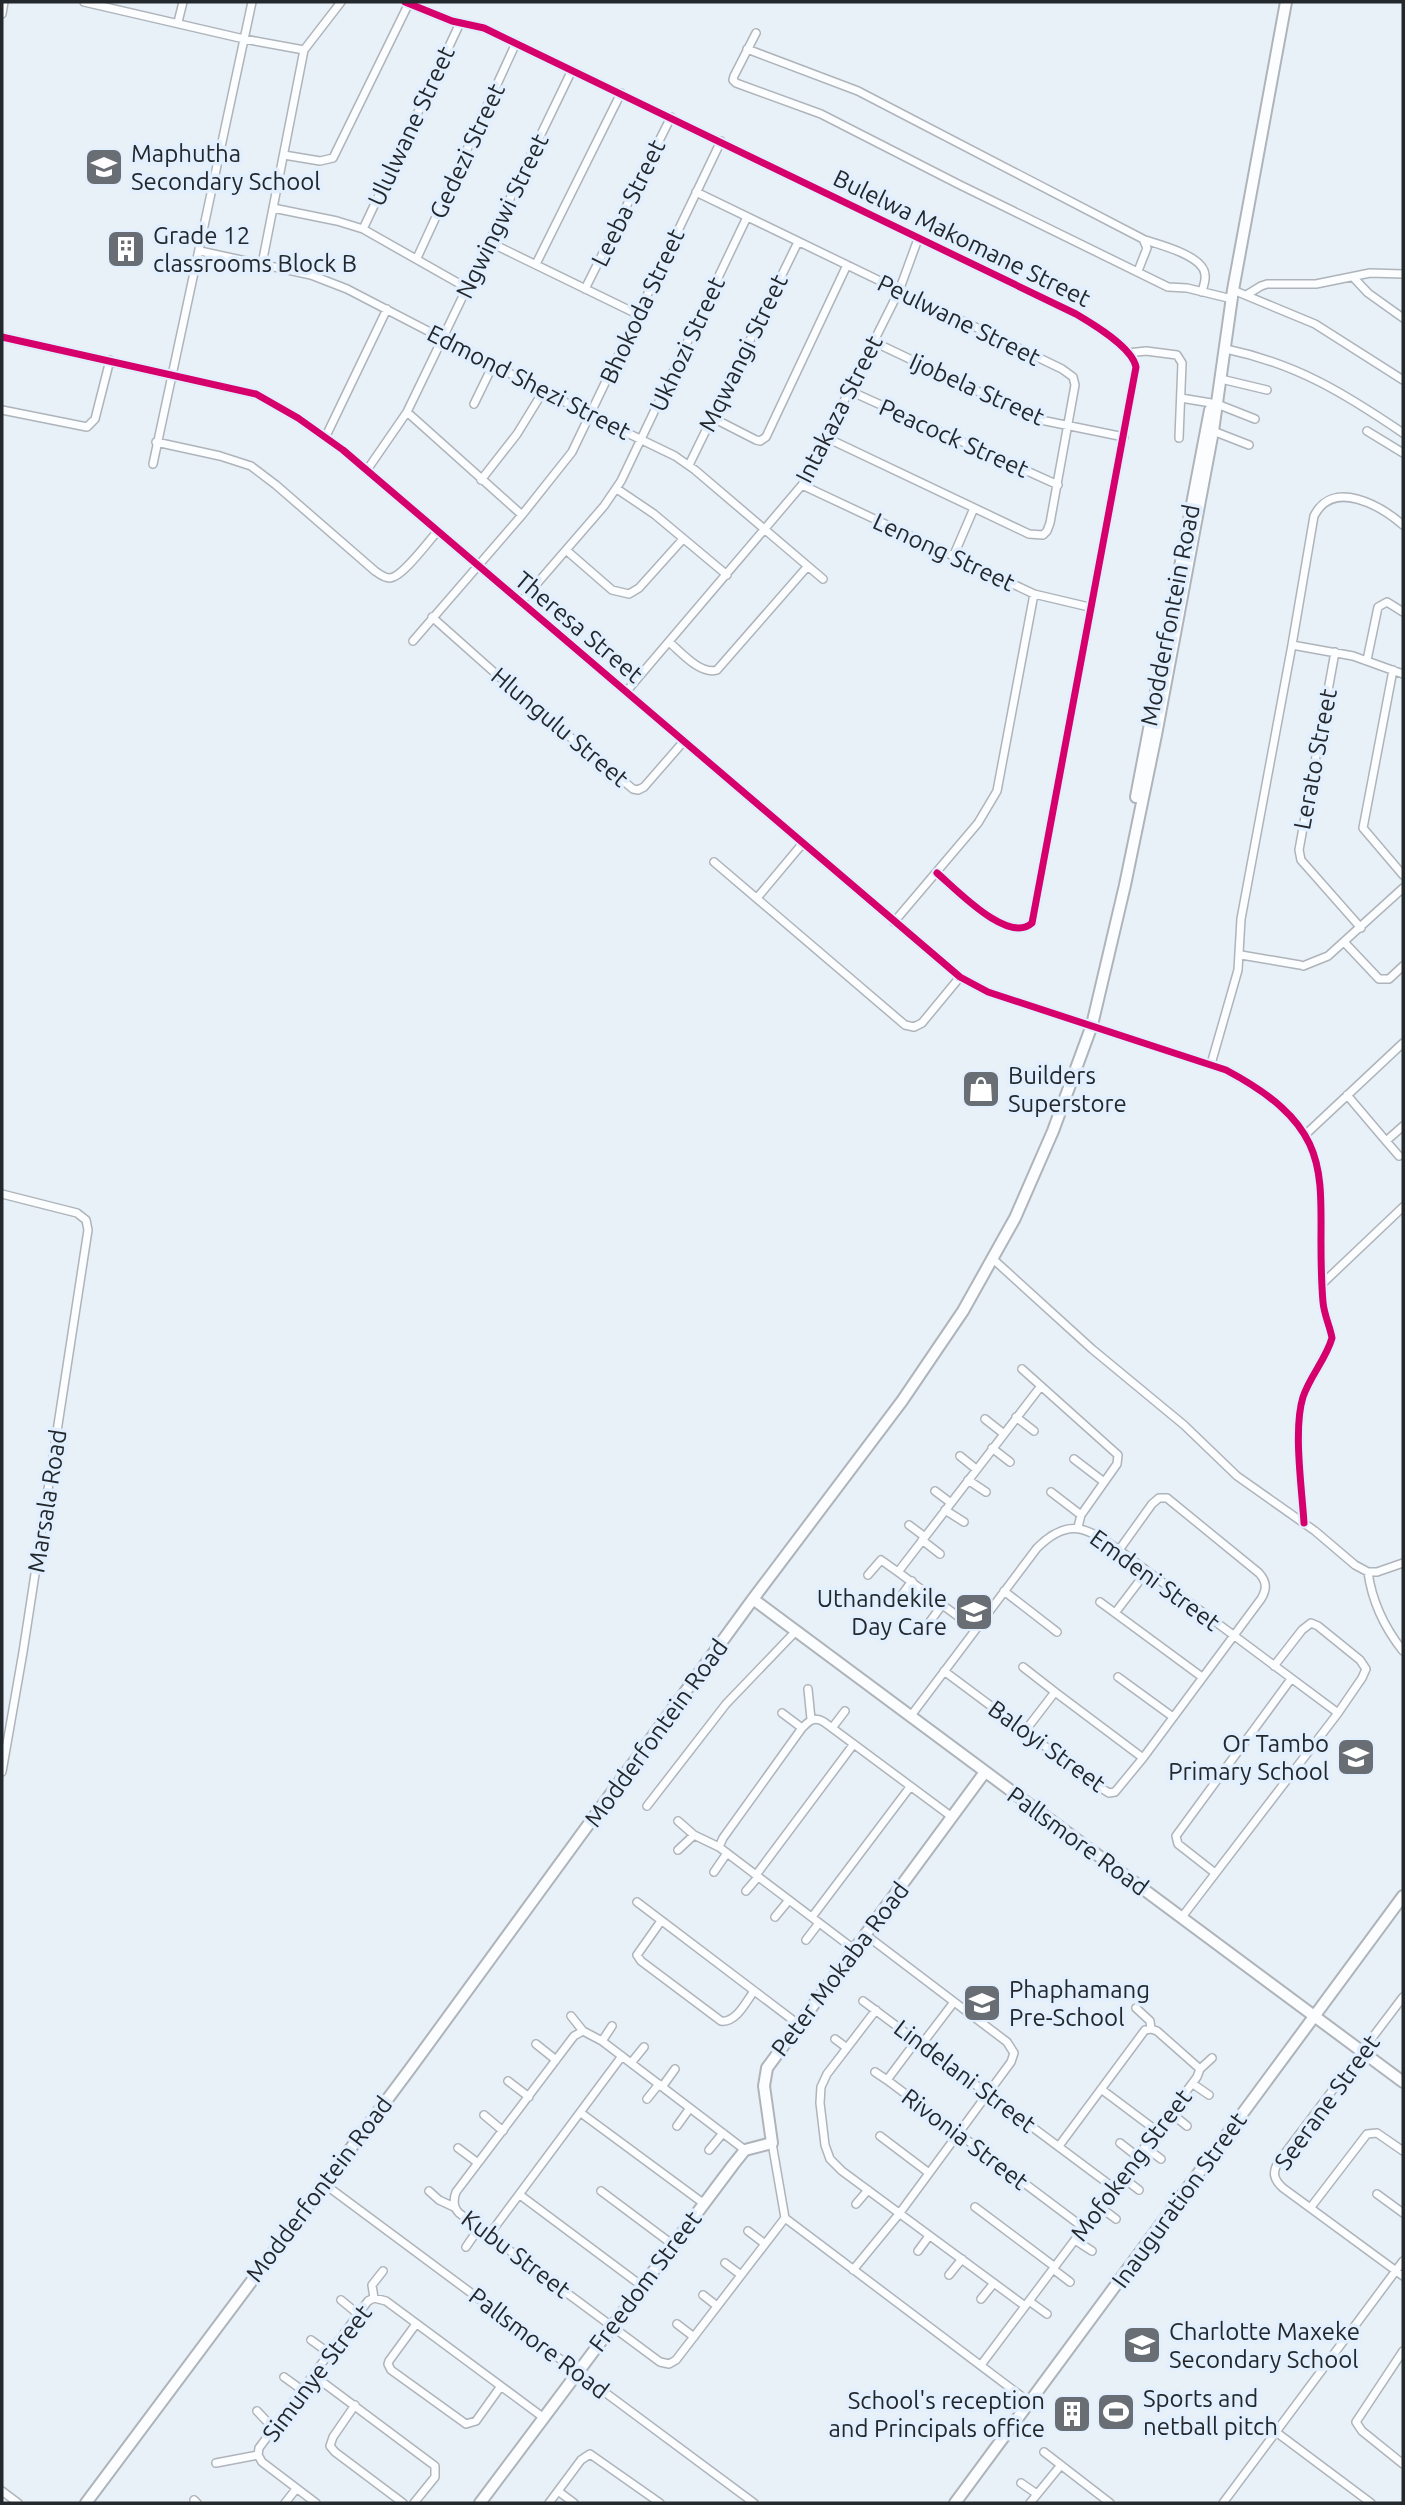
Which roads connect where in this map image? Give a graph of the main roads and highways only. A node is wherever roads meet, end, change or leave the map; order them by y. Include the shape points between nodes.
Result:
1 (1286, 2) edge
2 (1228, 324) junction
3 (1214, 403) junction
4 (1119, 906) junction
5 (753, 1599) junction
6 (985, 1772) junction
7 (1403, 1896) edge
8 (1315, 2016) junction
9 (1403, 2082) edge
10 (745, 2150) joint
11 (484, 2502) edge
12 (86, 2503) edge
13 (955, 2503) edge

1 - 2 main road, Modderfontein Road
2 - 3 main road, Modderfontein Road
2 - 3 main road, Modderfontein Road via 1222,379
3 - 4 main road, Modderfontein Road via 1122,871
3 - 4 main road, Modderfontein Road via 1213,431 1156,735
4 - 5 main road, Modderfontein Road via 1092,1024 1038,1168 993,1259 909,1392
5 - 6 main road, Pallsmore Road
5 - 12 main road, Modderfontein Road
6 - 8 main road, Pallsmore Road
6 - 10 main road, Peter Mokaba Road via 772,2059 764,2077 772,2143
7 - 8 main road, Inauguration Street
8 - 9 main road, Pallsmore Road
8 - 13 main road, Inauguration Street
10 - 11 main road, Freedom Street

